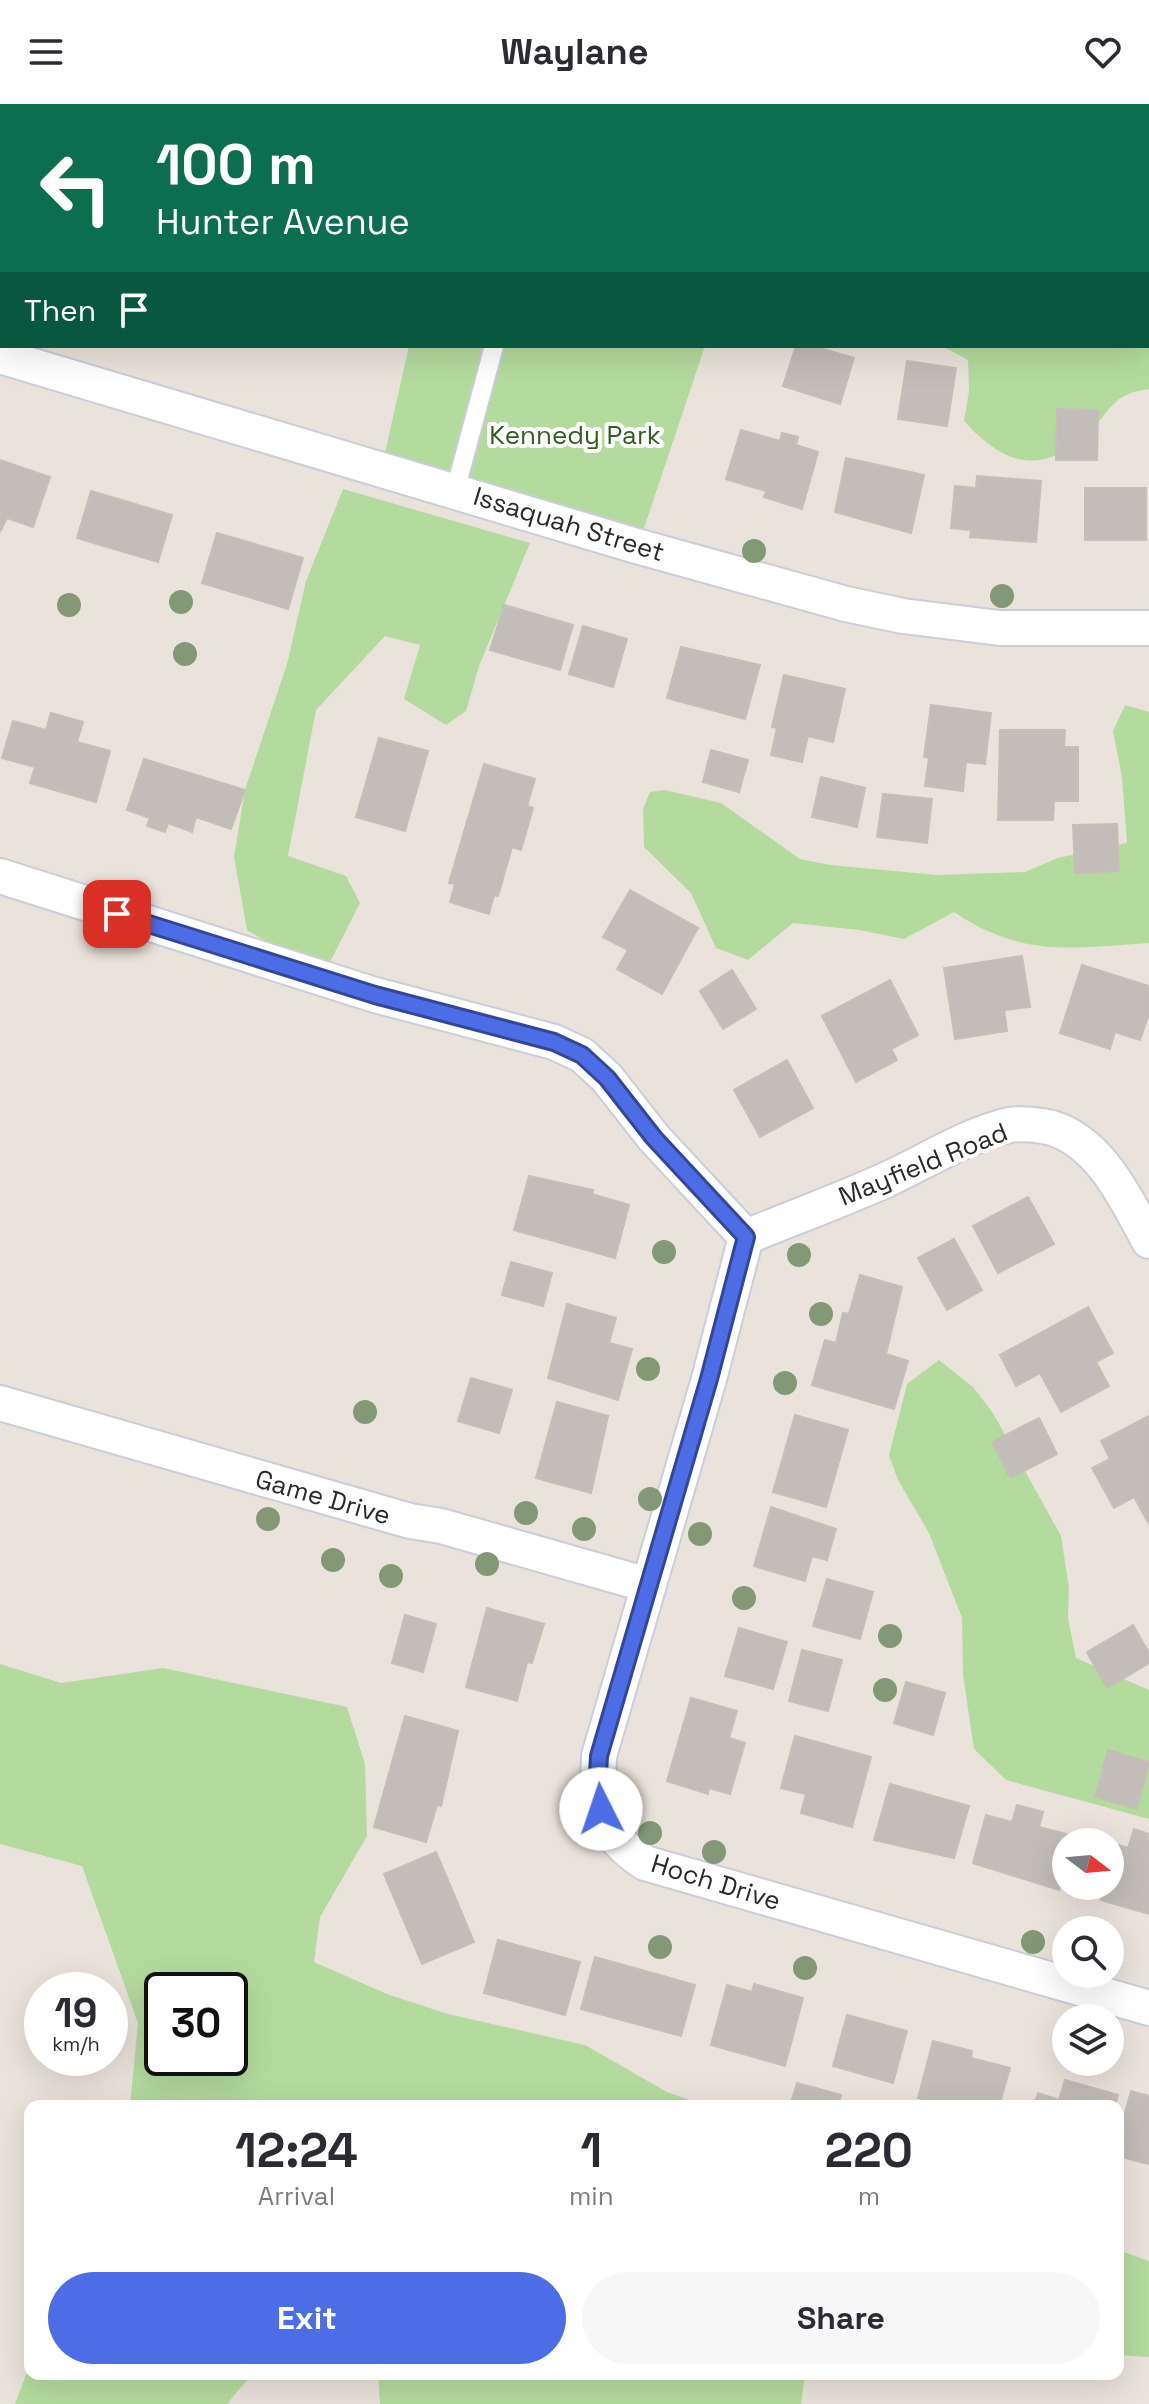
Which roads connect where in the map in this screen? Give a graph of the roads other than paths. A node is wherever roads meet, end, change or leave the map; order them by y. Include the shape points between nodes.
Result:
1 (493, 348) edge
2 (0, 356) edge
3 (455, 491) junction
4 (1149, 628) edge
5 (0, 876) edge
6 (746, 1237) junction
7 (1149, 1241) edge
8 (0, 1403) edge
9 (648, 1585) junction
10 (1149, 2008) edge

1 - 3 lane
2 - 3 street, Issaquah Street
3 - 4 street, Issaquah Street via 903,616 1000,628
5 - 6 street via 375,995 554,1042 582,1055
6 - 7 street, Mayfield Road via 1011,1125 1051,1128 1097,1159 1121,1189
6 - 9 street, Hoch Drive
8 - 9 street, Game Drive
9 - 10 street, Hoch Drive via 599,1756 597,1794 605,1825 624,1850 648,1864

